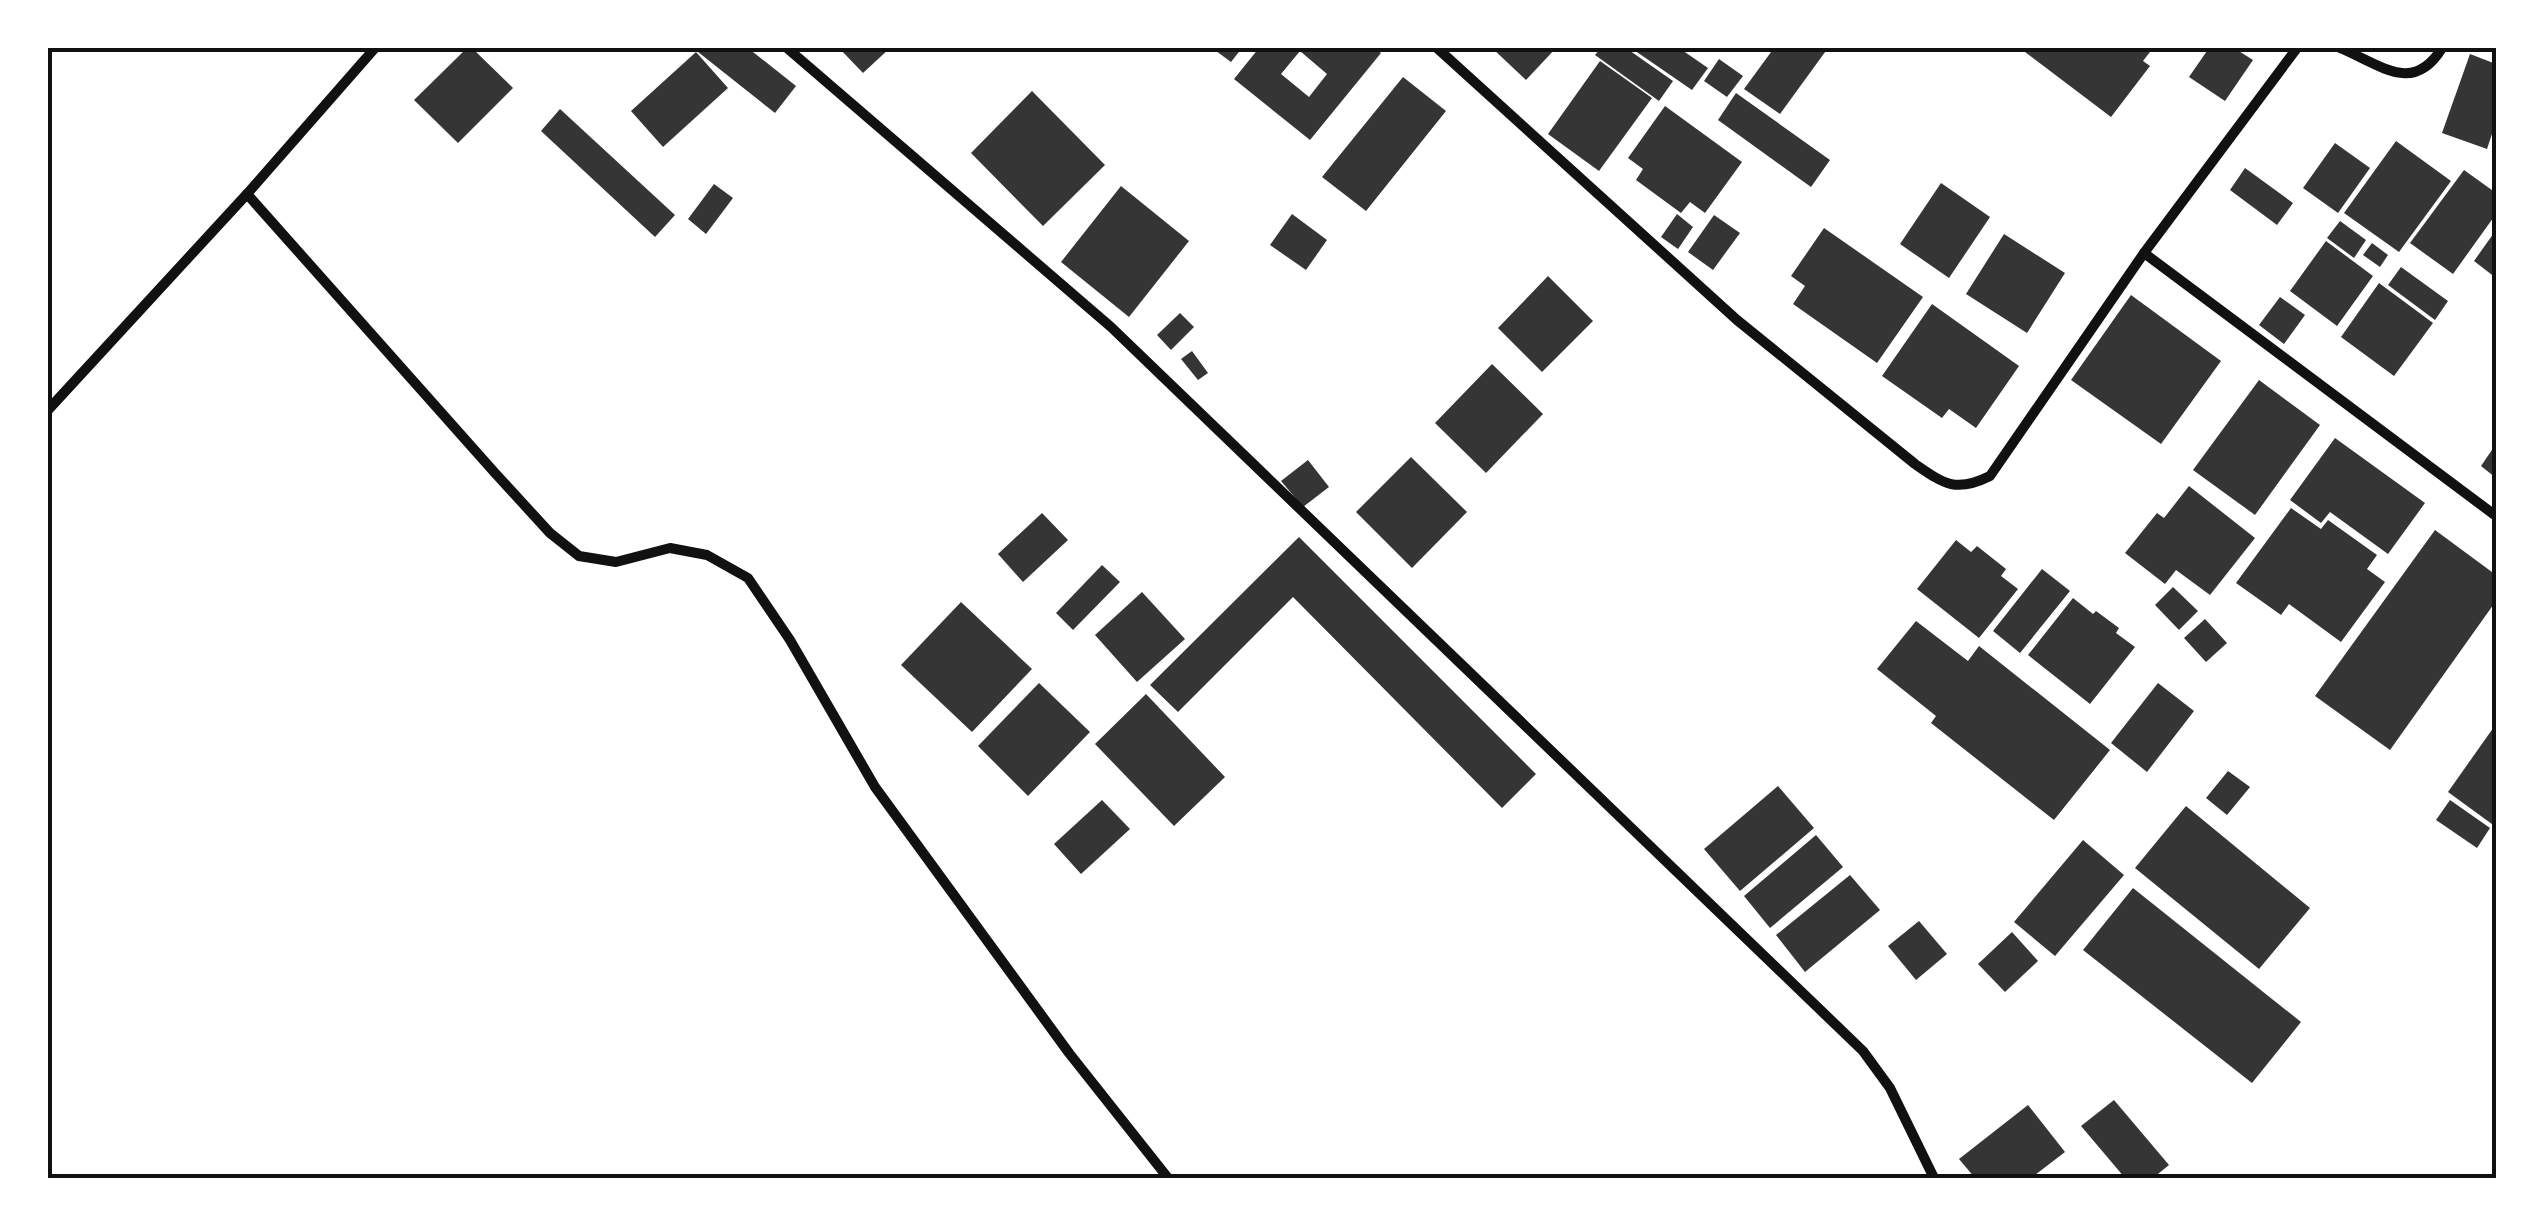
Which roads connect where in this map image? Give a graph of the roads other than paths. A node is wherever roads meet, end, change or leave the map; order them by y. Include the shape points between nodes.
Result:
1 (376, 48) edge
2 (786, 48) edge
3 (1437, 48) edge
4 (2297, 48) edge
5 (2340, 48) edge
6 (2442, 48) edge
7 (247, 194) junction
8 (2144, 253) junction
9 (48, 410) edge
10 (2496, 516) edge
11 (1168, 1178) edge
12 (1934, 1178) edge

1 - 7 street
2 - 12 street via 1111,327 1862,1051 1890,1088
3 - 8 street via 1736,320 1914,464 1958,487 1990,476
4 - 8 street
5 - 6 street via 2408,76 2420,73
7 - 9 street
7 - 11 street via 495,473 579,556 616,562 670,548 707,555 748,578 876,788
8 - 10 street

